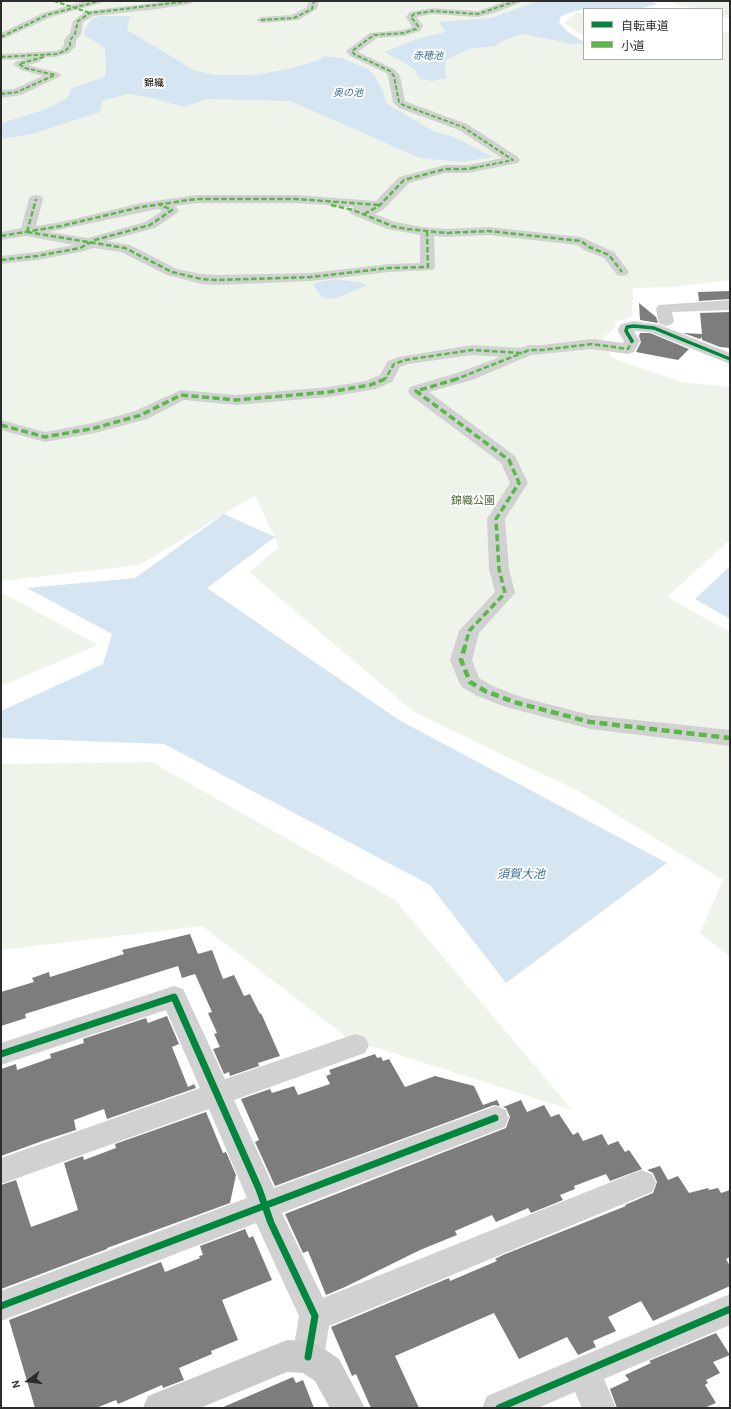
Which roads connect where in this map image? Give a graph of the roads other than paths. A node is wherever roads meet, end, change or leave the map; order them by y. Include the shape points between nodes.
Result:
1 (54, 1) edge
2 (99, 1) edge
3 (190, 1) edge
4 (314, 1) edge
5 (516, 1) edge
6 (90, 13) junction
7 (261, 20) dead end
8 (1, 37) edge
9 (56, 54) junction
10 (1, 57) edge
11 (1, 88) edge
12 (17, 92) junction
13 (1, 94) edge
14 (36, 199) dead end
15 (276, 200) junction
16 (159, 204) junction
17 (380, 205) junction
18 (364, 214) junction
19 (27, 232) junction
20 (427, 232) junction
21 (1, 236) edge
22 (92, 243) junction
23 (1, 260) edge
24 (622, 272) dead end
25 (730, 305) edge
26 (666, 321) dead end
27 (522, 353) junction
28 (730, 359) edge
29 (1, 425) edge
30 (730, 738) edge
31 (355, 1045) dead end
32 (1, 1054) edge
33 (217, 1094) junction
34 (495, 1118) dead end
35 (1, 1172) edge
36 (642, 1182) dead end
37 (264, 1206) junction
38 (1, 1306) edge
39 (730, 1309) edge
40 (314, 1316) junction
41 (308, 1357) junction
42 (582, 1372) junction
43 (160, 1408) edge
44 (348, 1408) edge
45 (499, 1408) edge
46 (599, 1408) edge

1 - 6 street
2 - 8 street via 47,16
3 - 6 street
4 - 7 street via 312,9 294,18
5 - 17 street via 478,14 432,11 414,14 411,17 418,26 416,29 374,35 352,52 390,71 403,105 463,127 513,160 468,169 445,169 404,180
6 - 9 street via 78,21 70,46
9 - 10 street
9 - 12 street via 19,64 25,68 55,75
11 - 12 street
12 - 13 street
14 - 19 street
15 - 16 street via 196,199
15 - 17 street via 303,199
15 - 18 street via 338,206
16 - 19 street
16 - 22 street via 172,210 150,225
17 - 18 street
18 - 20 street via 392,226
19 - 21 street
19 - 22 street via 38,236
20 - 22 street via 428,267 217,280 178,274 125,248
20 - 24 street via 488,231 581,240 589,247 609,255
22 - 23 street via 60,253
25 - 26 street via 664,308
27 - 28 street via 529,350 592,344 628,349 632,341 626,331 627,327 634,326 654,328
27 - 29 street via 472,350 405,360 394,364 386,378 370,385 328,392 236,400 181,395 142,415 95,428 45,437
27 - 30 street via 466,376 416,391 509,460 519,483 496,519 499,569 505,593 469,631 460,660 470,682 514,702 590,722
31 - 33 street
32 - 33 street via 174,997
33 - 35 street
33 - 37 street
34 - 37 street
36 - 40 street
37 - 38 street
37 - 40 street
39 - 42 street
40 - 41 street
41 - 43 street via 287,1356
41 - 44 street via 327,1370
42 - 45 street
42 - 46 street

